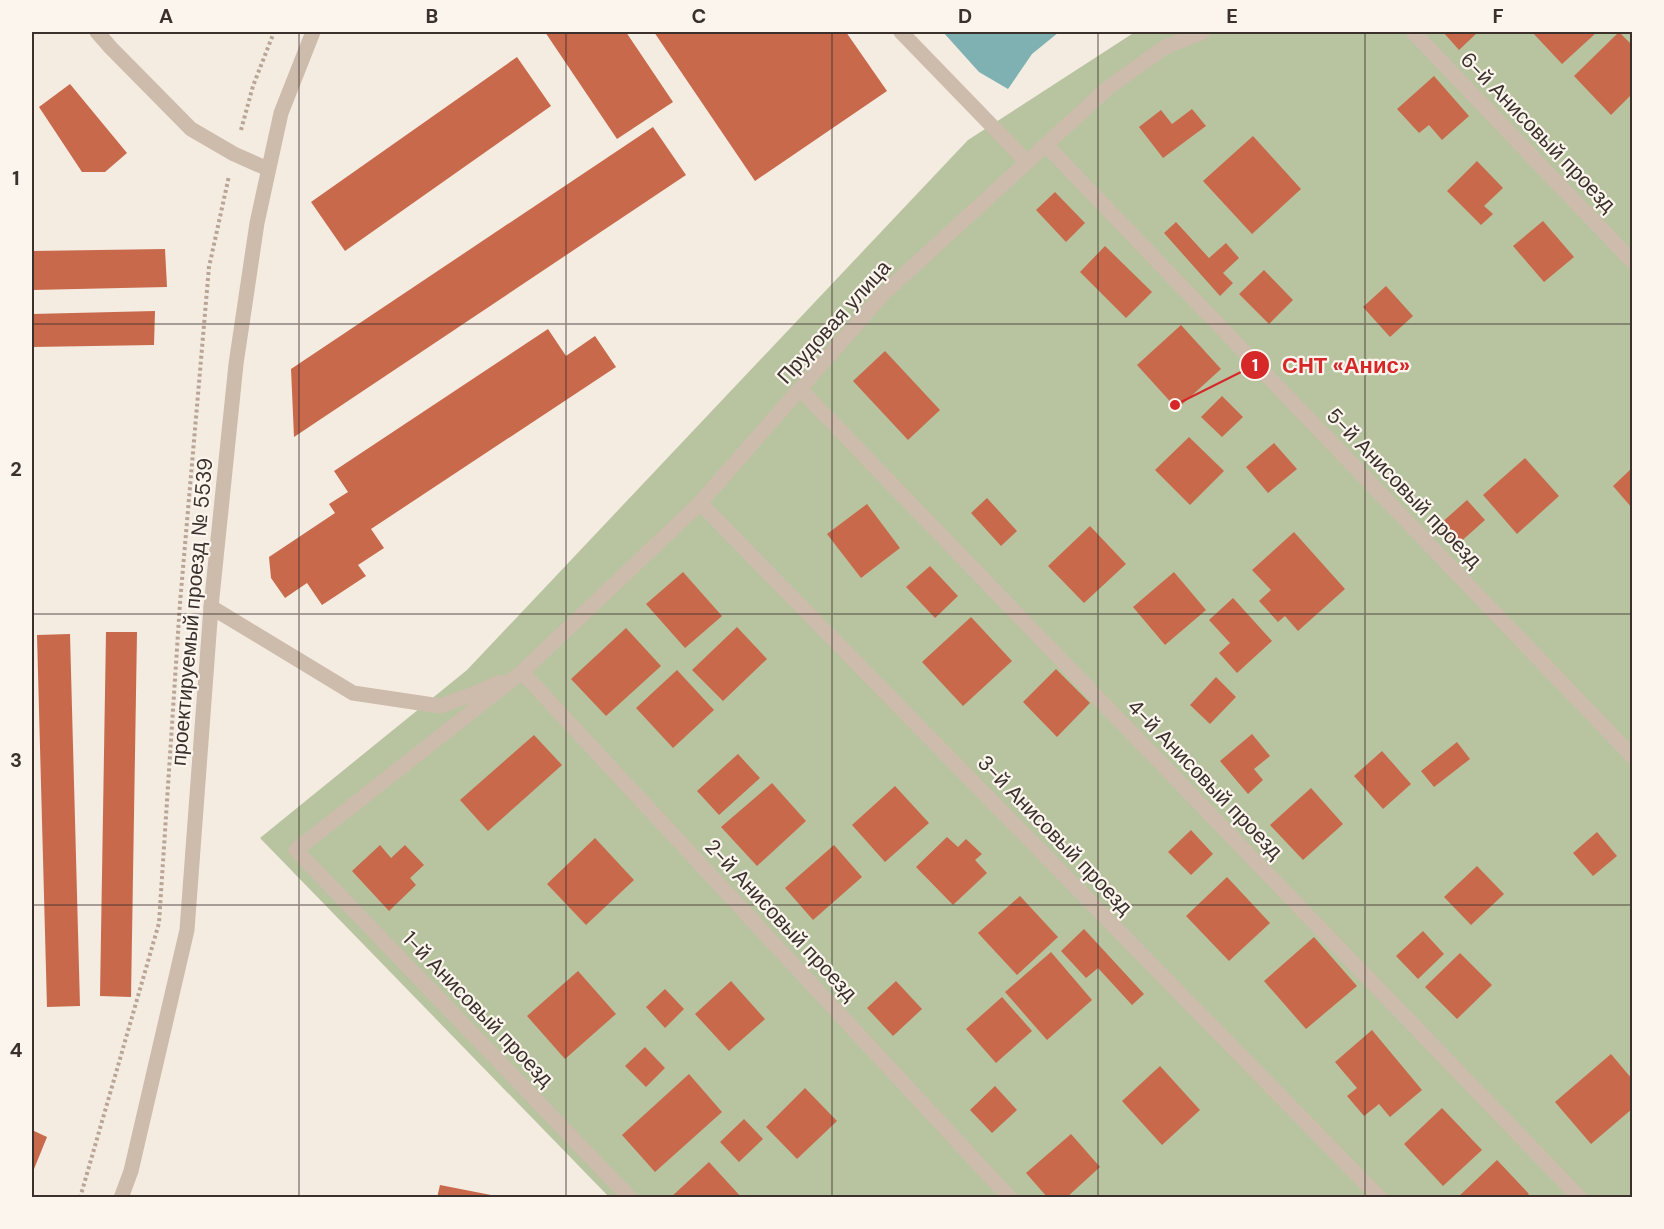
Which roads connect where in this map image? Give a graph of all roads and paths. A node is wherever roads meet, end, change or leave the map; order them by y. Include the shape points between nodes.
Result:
1 (97, 32) edge
2 (274, 32) edge
3 (313, 32) edge
4 (901, 32) edge
5 (1203, 32) edge
6 (1413, 32) edge
7 (1046, 144) junction
8 (234, 154) junction
9 (1027, 162) junction
10 (268, 169) junction
11 (1632, 261) edge
12 (800, 389) junction
13 (700, 503) junction
14 (211, 607) junction
15 (522, 672) junction
16 (1632, 756) edge
17 (80, 1197) edge
18 (122, 1197) edge
19 (630, 1197) edge
20 (1010, 1197) edge
21 (1380, 1197) edge
22 (1580, 1197) edge

1 - 8 street via 191,129
2 - 8 path via 253,86
3 - 10 street, проектируемый проезд № 5539 via 281,113
4 - 9 street
5 - 7 street, Прудовая улица via 1165,47 1109,87
6 - 11 street, 6-й Анисовый проезд
7 - 9 street, Прудовая улица
7 - 16 street, 5-й Анисовый проезд
8 - 10 street
8 - 17 path via 209,267 180,603 159,924
9 - 12 street, Прудовая улица via 883,294
10 - 14 street, проектируемый проезд № 5539 via 236,364
12 - 13 street, Прудовая улица
12 - 22 street, 4-й Анисовый проезд
13 - 15 street, Прудовая улица
13 - 21 street, 3-й Анисовый проезд
14 - 15 street via 353,693 440,706
14 - 18 street, проектируемый проезд № 5539 via 187,930
15 - 19 street, 1-й Анисовый проезд via 296,850
15 - 20 street, 2-й Анисовый проезд

